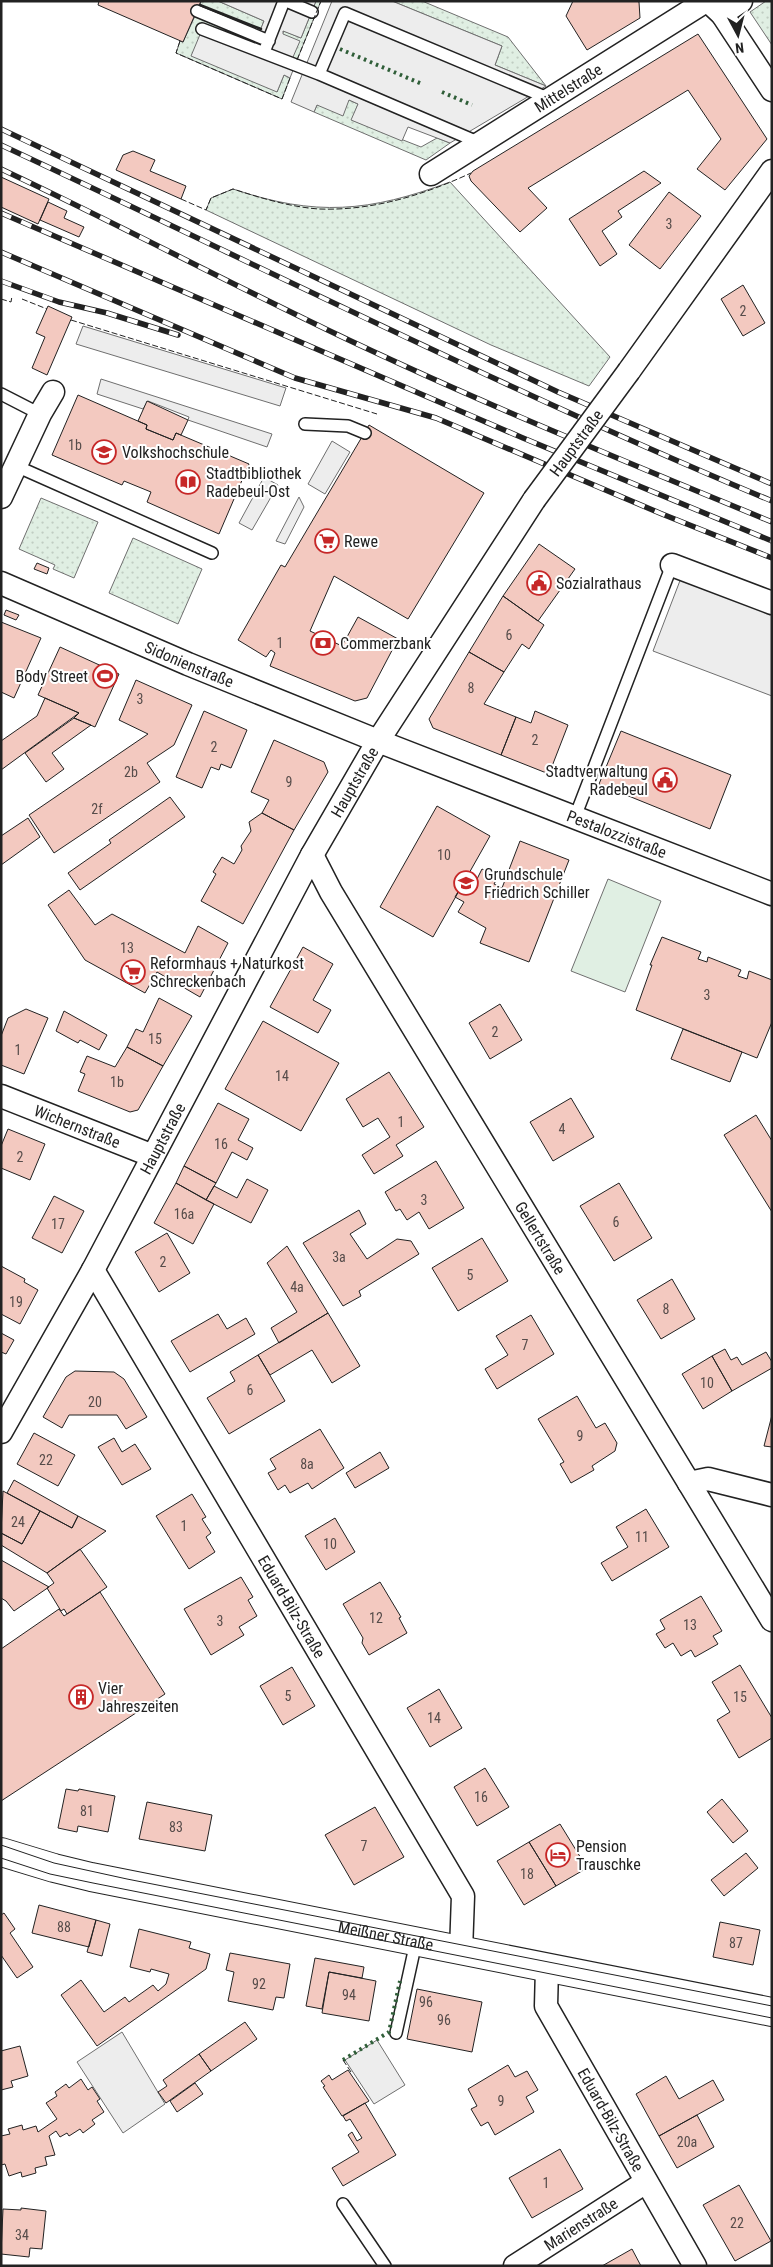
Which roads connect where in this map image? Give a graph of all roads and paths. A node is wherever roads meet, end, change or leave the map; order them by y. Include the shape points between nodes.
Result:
1 (285, 1) edge
2 (741, 1) edge
3 (712, 5) edge
4 (197, 11) dead end
5 (312, 12) dead end
6 (202, 29) dead end
7 (269, 40) junction
8 (264, 53) junction
9 (319, 74) junction
10 (772, 90) edge
11 (550, 99) junction
12 (480, 143) junction
13 (772, 171) edge
14 (431, 174) dead end
15 (53, 392) dead end
16 (1, 394) edge
17 (40, 414) junction
18 (305, 424) dead end
19 (365, 433) dead end
20 (16, 466) junction
21 (1, 497) edge
22 (212, 553) dead end
23 (672, 565) joint
24 (1, 583) edge
25 (772, 603) edge
26 (378, 741) junction
27 (575, 817) junction
28 (312, 855) junction
29 (772, 894) edge
30 (1, 1096) edge
31 (153, 1156) junction
32 (93, 1270) junction
33 (1, 1432) edge
34 (689, 1483) junction
35 (772, 1495) edge
36 (772, 1620) edge
37 (1, 1852) edge
38 (416, 1942) junction
39 (461, 1951) junction
40 (546, 1968) junction
41 (772, 2012) edge
42 (396, 2033) dead end
43 (646, 2182) junction
44 (343, 2204) dead end
45 (385, 2266) edge
46 (515, 2266) edge
47 (695, 2266) edge

1 - 5 lane
1 - 7 lane
2 - 3 street, Mittelstraße
3 - 10 street
3 - 11 street, Mittelstraße
4 - 7 lane
6 - 8 lane
7 - 8 lane
8 - 9 lane
9 - 11 lane via 345,13
9 - 12 lane
11 - 12 street, Mittelstraße
12 - 14 street, Mittelstraße
13 - 26 street, Hauptstraße, bridge via 534,500
15 - 17 street
16 - 17 lane
17 - 20 street
18 - 19 lane via 348,426
20 - 21 street
20 - 22 lane
23 - 25 street
23 - 27 lane
24 - 26 street, Sidonienstraße
26 - 27 street, Pestalozzistraße
26 - 28 street, Hauptstraße
27 - 29 street, Pestalozzistraße
28 - 31 street, Hauptstraße
28 - 34 street, Gellertstraße via 331,892
30 - 31 street, Wichernstraße
31 - 32 street, Hauptstraße
32 - 33 street, Hauptstraße
32 - 39 street, Eduard-Bilz-Straße via 464,1896
34 - 35 street via 708,1480
34 - 36 street, Gellertstraße
37 - 38 main road, Meißner Straße via 91,1877
38 - 39 main road, Meißner Straße
38 - 42 lane
39 - 40 main road, Meißner Straße
40 - 41 main road, Meißner Straße
40 - 43 street, Eduard-Bilz-Straße via 546,2006
43 - 46 street, Marienstraße
43 - 47 street, Eduard-Bilz-Straße
44 - 45 lane

